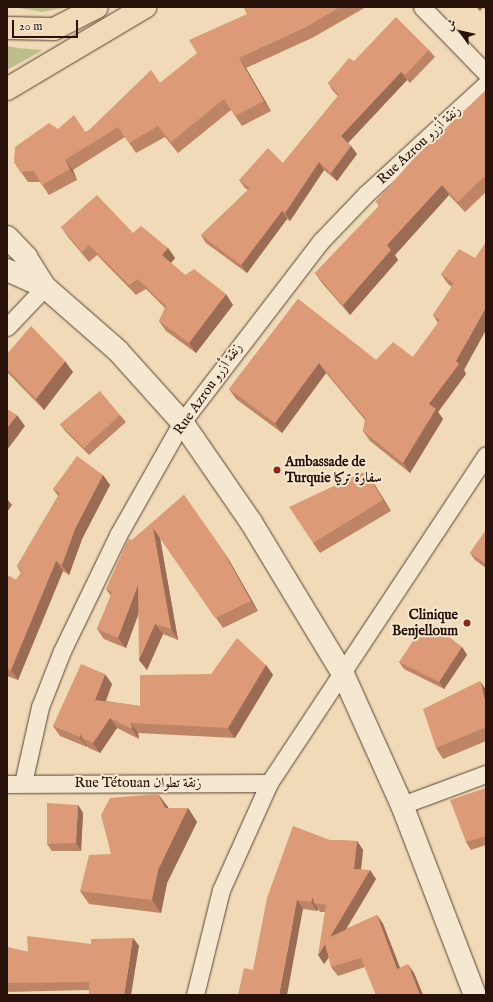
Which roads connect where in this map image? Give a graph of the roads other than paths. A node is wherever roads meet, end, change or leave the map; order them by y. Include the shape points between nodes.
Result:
1 (97, 7) edge
2 (145, 7) edge
3 (422, 7) edge
4 (7, 28) edge
5 (486, 73) edge
6 (486, 84) edge
7 (7, 89) edge
8 (7, 237) edge
9 (7, 270) edge
10 (45, 287) junction
11 (7, 327) edge
12 (182, 422) junction
13 (486, 455) edge
14 (481, 474) edge
15 (343, 674) junction
16 (486, 774) edge
17 (15, 783) edge
18 (268, 783) junction
19 (402, 805) junction
20 (195, 995) edge
21 (475, 995) edge

1 - 4 main road via 54,29
2 - 7 main road
3 - 5 street
6 - 12 street, Rue Azrou زنقة أزرو via 366,194 322,241
8 - 10 street via 26,257
9 - 10 street
10 - 11 street
10 - 12 street via 118,350
12 - 15 street via 251,522
12 - 17 street, Rue Azrou زنقة أزرو via 118,535 62,651
13 - 14 street
14 - 15 street
15 - 18 street
15 - 19 street
16 - 19 street
17 - 18 street, Rue Tétouan زنقة تطوان
18 - 20 street via 221,890
19 - 21 street

